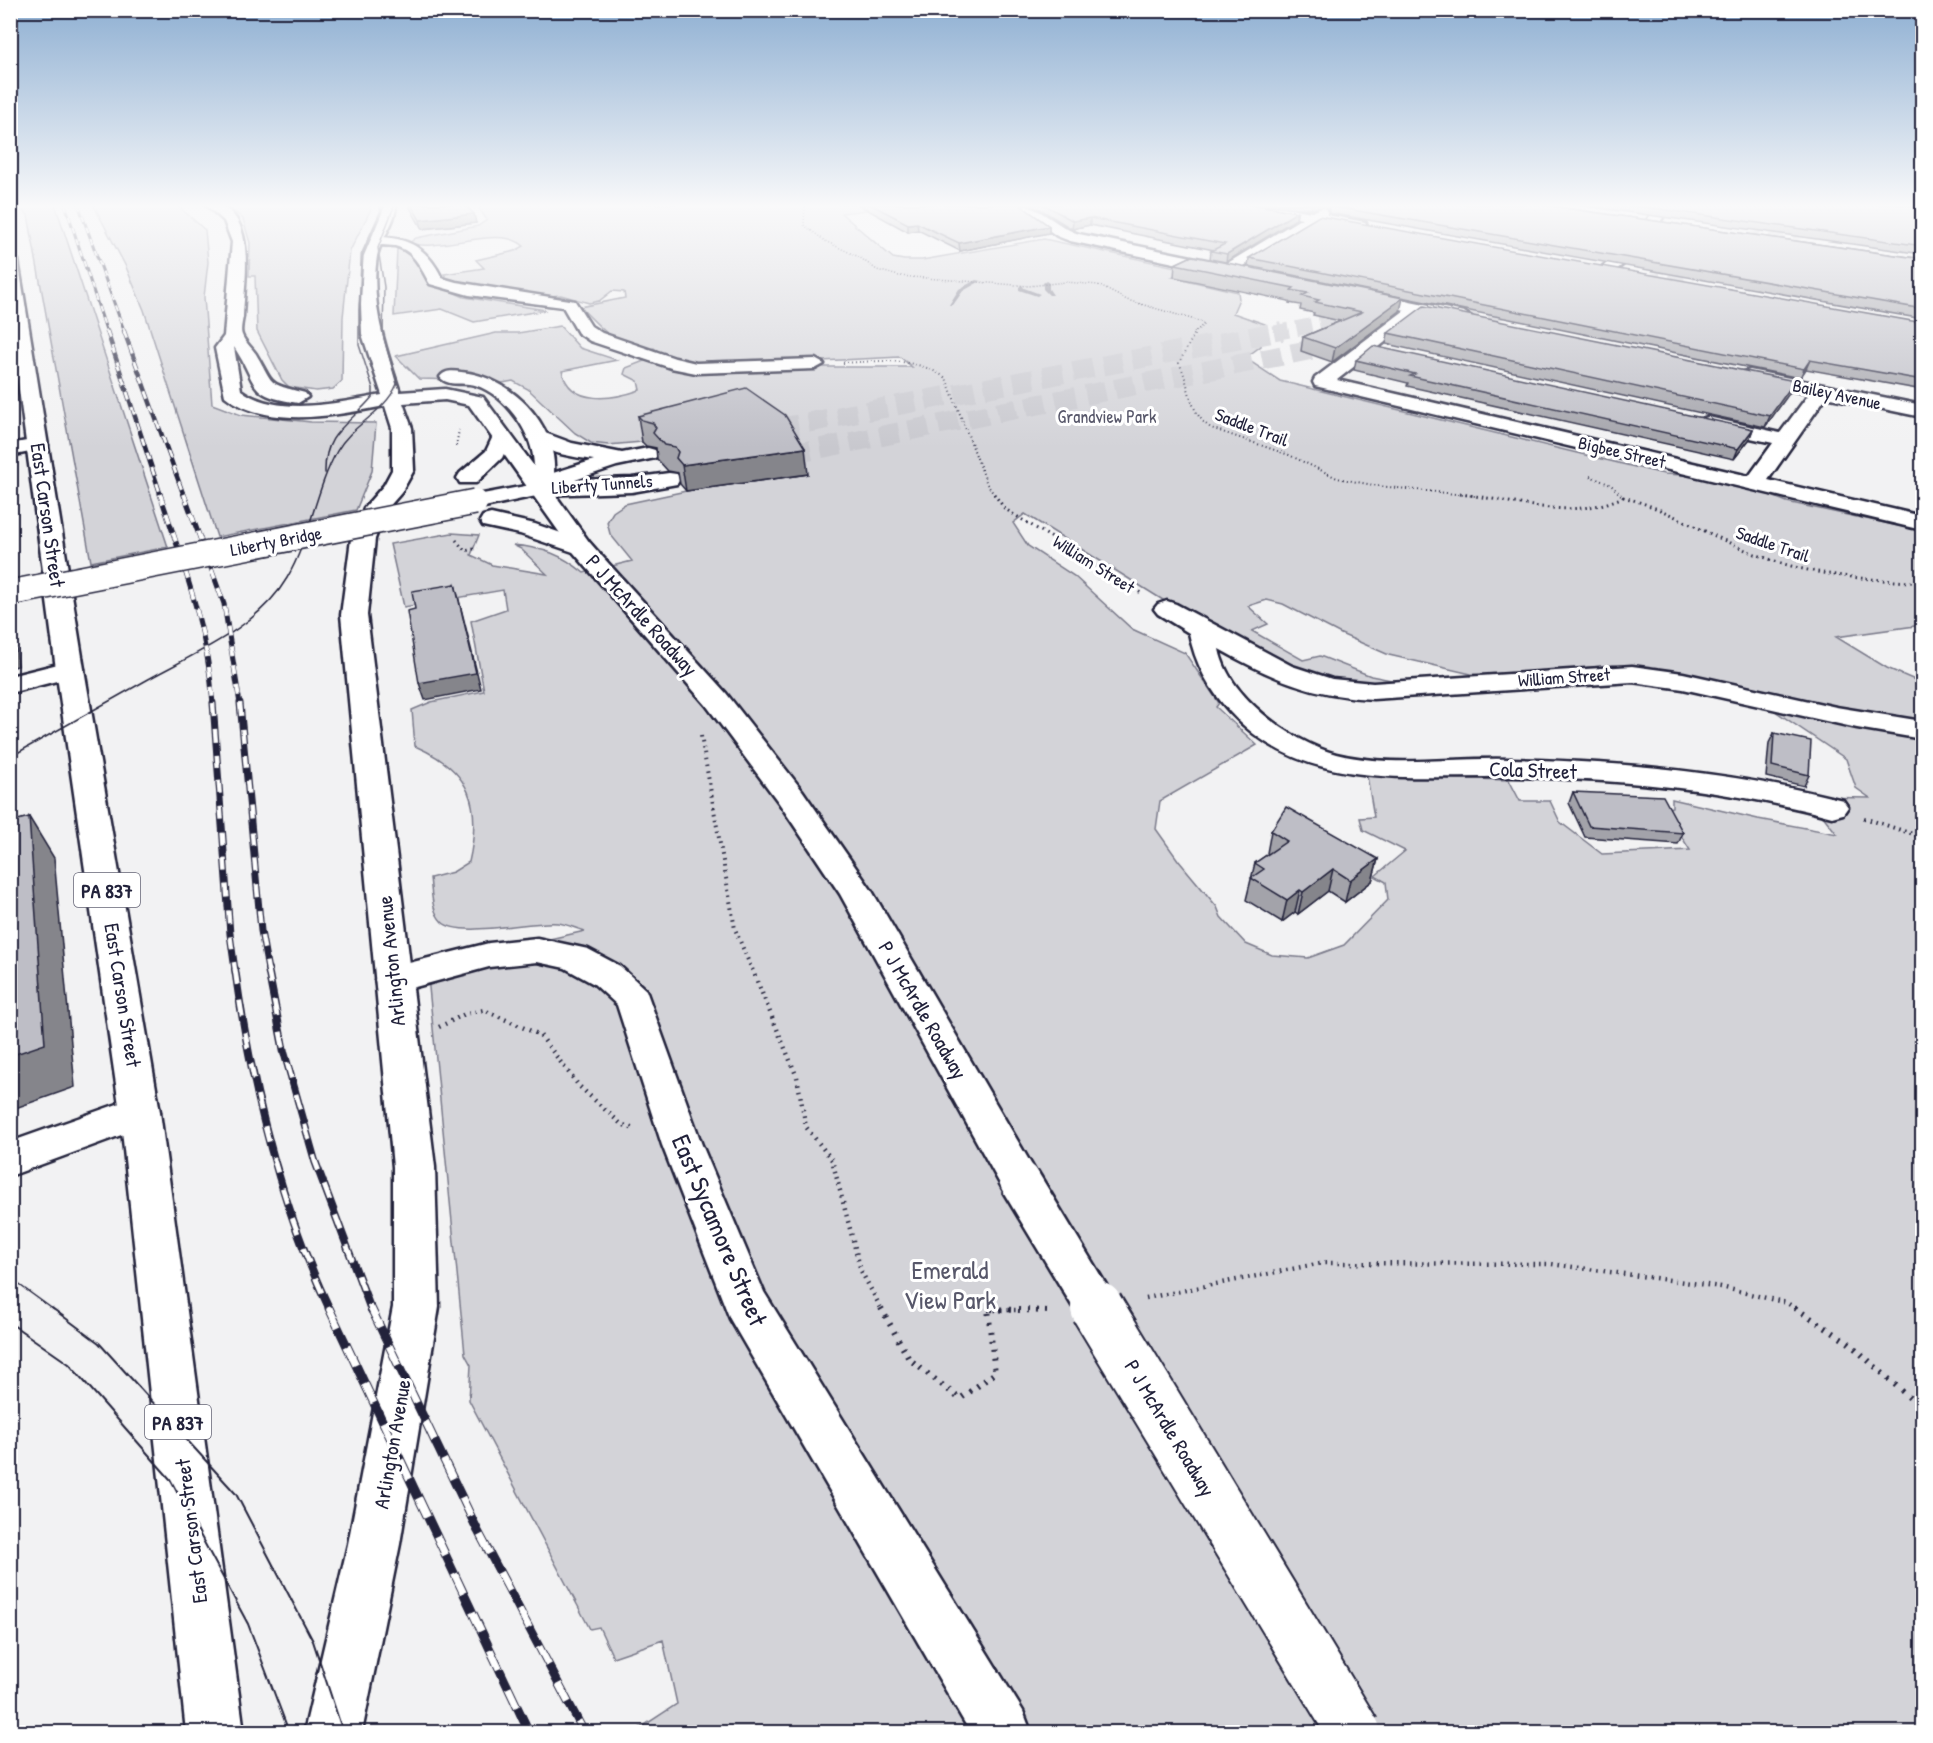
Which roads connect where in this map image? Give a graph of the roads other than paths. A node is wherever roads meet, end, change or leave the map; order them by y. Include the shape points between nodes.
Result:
1 (12, 285) edge
2 (237, 285) edge
3 (370, 285) edge
4 (446, 285) edge
5 (1340, 292) edge
6 (1418, 308) junction
7 (1476, 320) edge
8 (15, 327) edge
9 (233, 336) junction
10 (1367, 347) junction
11 (1390, 353) tunnel mouth
12 (16, 354) edge
13 (814, 364) road end
14 (1729, 372) edge
15 (1821, 390) junction
16 (390, 392) junction
17 (356, 399) junction
18 (1923, 411) edge
19 (1693, 419) edge
20 (537, 436) junction
21 (501, 438) junction
22 (1786, 440) junction
23 (38, 445) junction
24 (10, 450) edge
25 (669, 479) dead end
26 (1755, 483) junction
27 (541, 488) junction
28 (404, 516) junction
29 (1923, 523) edge
30 (582, 548) junction
31 (10, 593) edge
32 (1167, 609) road end
33 (1202, 631) junction
34 (70, 669) junction
35 (10, 685) edge
36 (1923, 730) edge
37 (1832, 807) road end
38 (393, 980) junction
39 (140, 1112) junction
40 (10, 1159) edge
41 (215, 1732) edge
42 (333, 1732) edge
43 (1002, 1732) edge
44 (1354, 1732) edge

1 - 8 main road, East Carson Street / PA 837
2 - 9 main road
3 - 16 main road, Arlington Avenue via 371,334
4 - 13 main road via 569,304 584,329 596,337 671,363 696,368
5 - 6 main road
6 - 7 main road
6 - 10 main road
8 - 12 main road, East Carson Street / PA 837
9 - 17 main road via 245,348 256,378 270,392
9 - 17 main road via 224,348 226,364 231,389 241,399 286,409
10 - 11 main road
10 - 26 main road, Bigbee Street via 1322,382
12 - 23 main road, East Carson Street / PA 837
14 - 15 main road, Bailey Avenue
15 - 18 main road, Bailey Avenue
15 - 22 main road
16 - 17 main road
16 - 20 main road via 435,377 482,381 504,394
16 - 21 main road, P J McArdle Roadway via 440,394 476,401
16 - 38 main road, Arlington Avenue via 402,428 403,470 375,508 363,539 354,615
19 - 22 main road
20 - 27 main road via 544,462
20 - 27 main road, Liberty Tunnels via 553,446 573,451 643,455 580,470
21 - 27 main road, P J McArdle Roadway
21 - 28 main road via 495,454 468,478
22 - 26 main road
23 - 24 main road
23 - 34 main road, East Carson Street / PA 837
25 - 27 main road, Liberty Tunnels via 632,485
26 - 29 main road, Bigbee Street
27 - 28 main road, Liberty Bridge, bridge
27 - 30 main road, P J McArdle Roadway
28 - 30 main road, bridge via 491,521
28 - 31 main road, Liberty Bridge, bridge
30 - 44 main road, P J McArdle Roadway, bridge via 725,710 855,891 1020,1180
32 - 33 main road, William Street
33 - 36 main road, William Street via 1292,678 1343,690 1643,674 1847,718
33 - 37 main road, Cola Street via 1203,650 1243,712 1265,731 1331,762 1664,776 1723,783
34 - 35 main road
34 - 39 main road, East Carson Street / PA 837
38 - 42 main road, Arlington Avenue via 414,1167 416,1307 374,1544
38 - 43 main road, East Sycamore Street via 489,955 537,950 575,958 607,975 633,999 682,1145 746,1304
39 - 40 main road
39 - 41 main road, East Carson Street / PA 837

